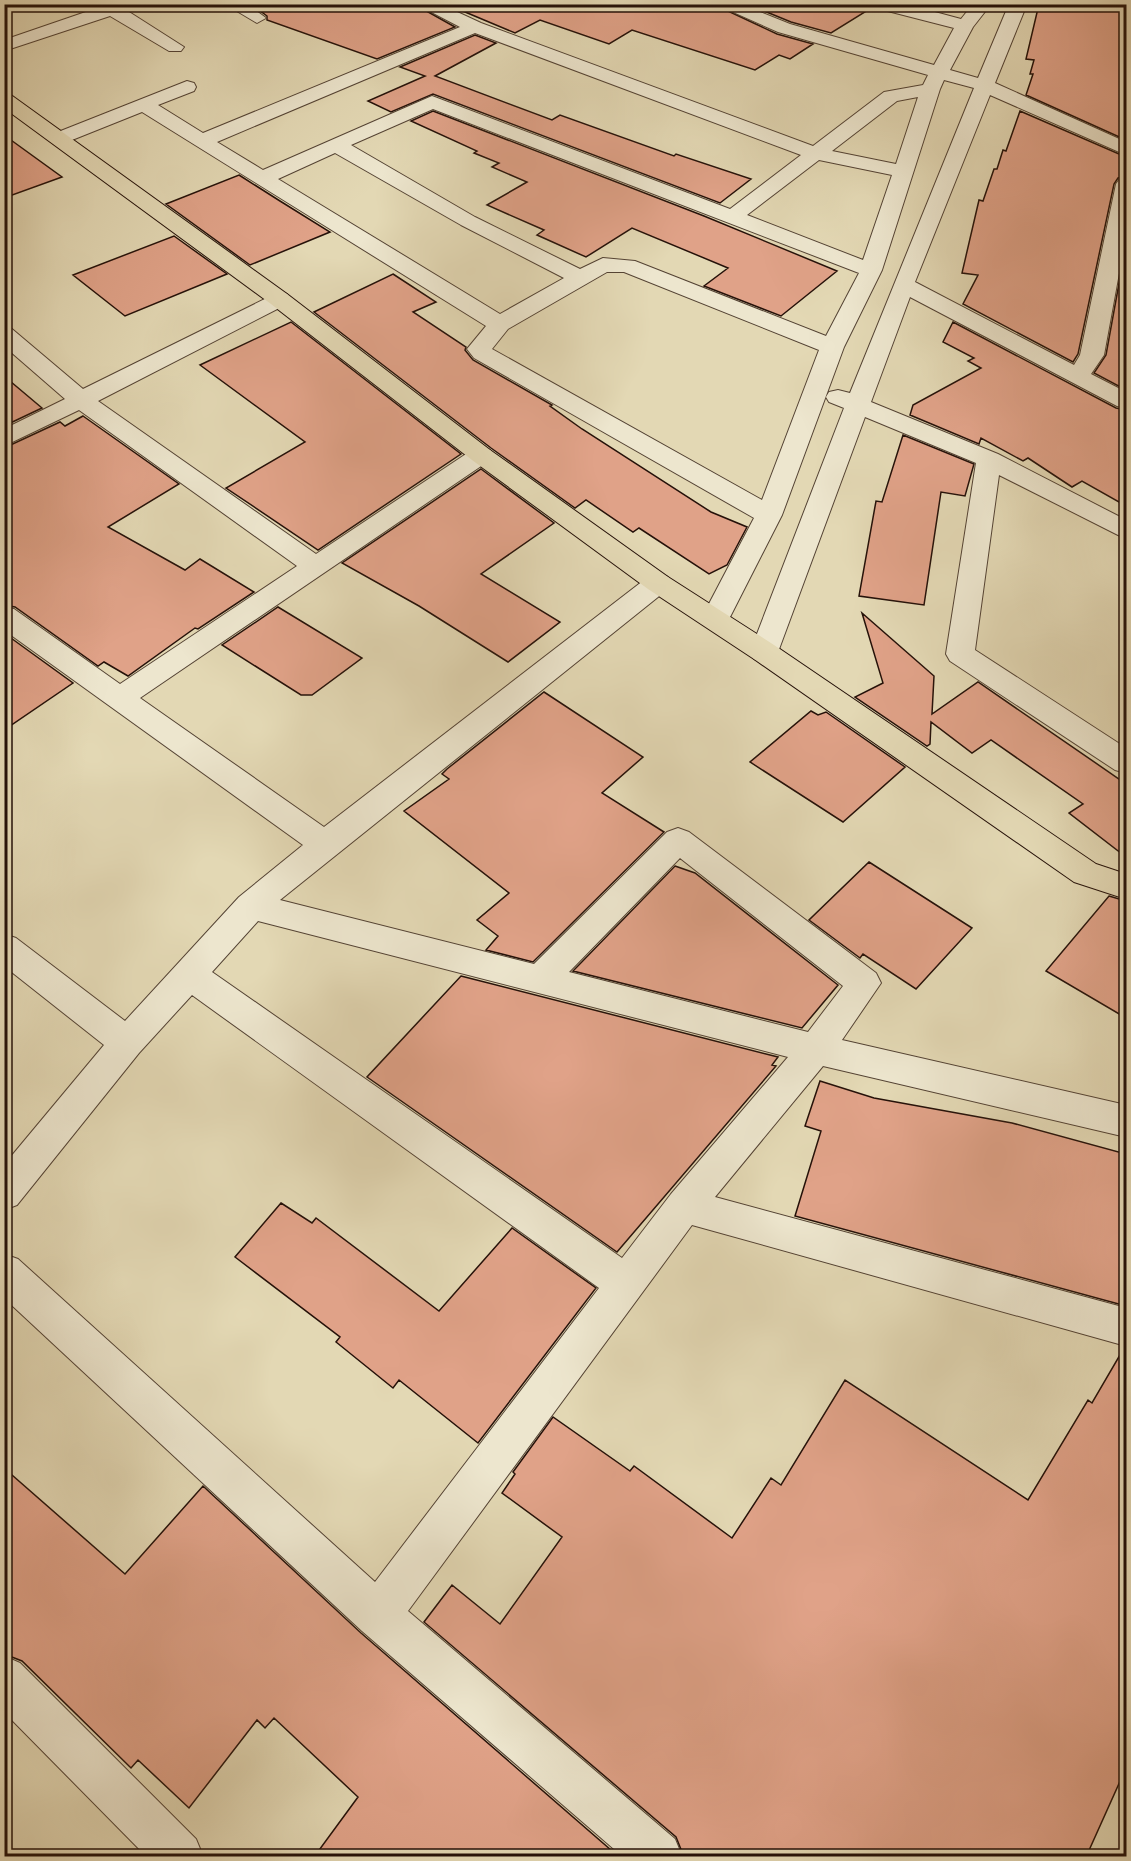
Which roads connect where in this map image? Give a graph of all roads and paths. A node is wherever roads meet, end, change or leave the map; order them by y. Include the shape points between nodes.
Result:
1 (233, 4) edge
2 (424, 4) edge
3 (723, 4) edge
4 (882, 4) edge
5 (982, 4) edge
6 (1018, 4) edge
7 (120, 7) edge
8 (257, 18) dead end
9 (965, 25) junction
10 (475, 27) junction
11 (4, 46) edge
12 (175, 47) dead end
13 (935, 82) junction
14 (983, 85) junction
15 (188, 87) dead end
16 (4, 99) edge
17 (144, 105) junction
18 (60, 138) junction
19 (202, 141) junction
20 (338, 146) junction
21 (1126, 149) edge
22 (814, 153) junction
23 (902, 171) junction
24 (262, 178) junction
25 (1126, 184) edge
26 (732, 217) junction
27 (871, 270) junction
28 (579, 277) junction
29 (903, 285) junction
30 (279, 299) junction
31 (500, 324) junction
32 (4, 334) edge
33 (832, 346) junction
34 (1078, 376) junction
35 (817, 387) junction
36 (81, 400) junction
37 (1126, 401) edge
38 (858, 406) junction
39 (4, 439) edge
40 (481, 455) junction
41 (989, 459) junction
42 (769, 515) junction
43 (1126, 531) edge
44 (315, 566) junction
45 (658, 583) junction
46 (4, 615) edge
47 (715, 619) junction
48 (764, 652) junction
49 (121, 697) junction
50 (1126, 762) edge
51 (325, 844) junction
52 (1126, 887) edge
53 (251, 906) junction
54 (4, 947) edge
55 (188, 974) junction
56 (541, 979) junction
57 (127, 1043) junction
58 (816, 1049) junction
59 (1126, 1121) edge
60 (4, 1193) edge
61 (684, 1206) junction
62 (4, 1272) edge
63 (626, 1284) junction
64 (1126, 1327) edge
65 (378, 1615) junction
66 (4, 1679) edge
67 (179, 1857) edge
68 (658, 1857) edge

1 - 8 street
2 - 10 street
3 - 13 street
4 - 9 street
5 - 9 street
6 - 14 street
7 - 11 street
7 - 12 street
9 - 13 street
10 - 19 street
10 - 22 street
13 - 14 street
13 - 22 street via 891,96
13 - 23 street
14 - 21 street
14 - 29 street
15 - 17 street
16 - 18 main road
17 - 18 street
17 - 19 street
18 - 30 main road
19 - 24 street
20 - 24 street
20 - 26 street via 432,102
20 - 28 street via 458,216
22 - 23 street
22 - 26 street
23 - 27 street
24 - 31 street
25 - 34 street via 1092,355
26 - 27 street
27 - 33 street
28 - 31 street
28 - 33 street via 603,265 627,266
29 - 34 street
29 - 38 street
30 - 36 street
30 - 40 main road
31 - 42 street via 482,343 482,353
32 - 36 street
33 - 35 street
34 - 37 street
35 - 38 street
35 - 42 street
36 - 39 street
36 - 44 street
38 - 41 street
38 - 48 street
40 - 44 street
40 - 45 main road
41 - 43 street
41 - 50 street via 960,654
42 - 47 street
44 - 49 street
45 - 47 main road
45 - 51 street
46 - 49 street
47 - 48 main road
48 - 52 main road via 1085,873
49 - 51 street
51 - 53 street
53 - 55 street
53 - 56 street
54 - 57 street
55 - 57 street
55 - 63 street
56 - 58 street
56 - 58 street via 678,840 864,983
57 - 60 street
58 - 59 street
58 - 61 street
61 - 63 street
61 - 64 street
62 - 65 street
63 - 65 street
65 - 68 street
66 - 67 street

